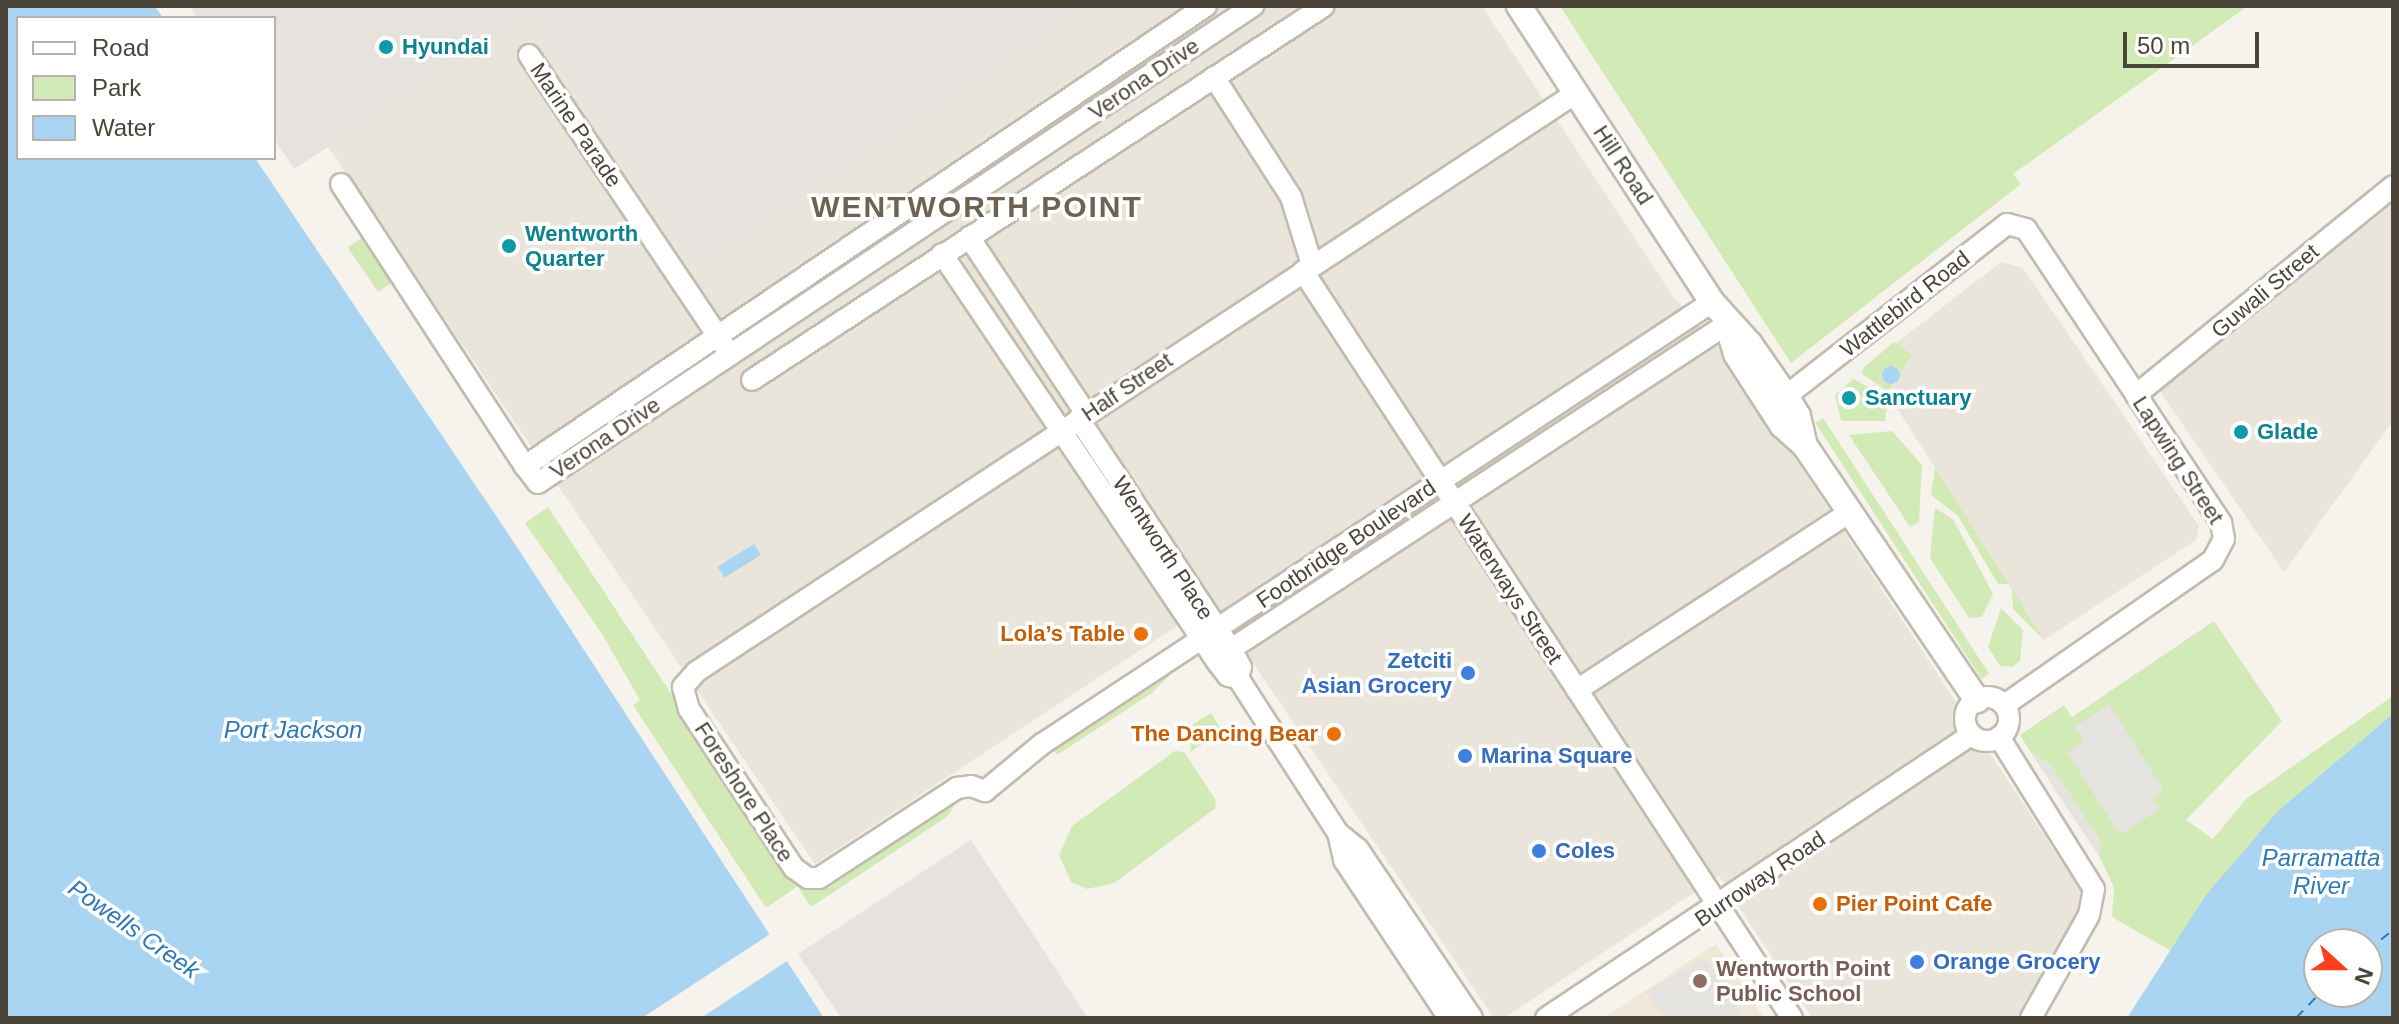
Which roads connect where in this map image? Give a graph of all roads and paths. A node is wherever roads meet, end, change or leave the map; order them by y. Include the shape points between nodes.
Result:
1 (1206, 6) edge
2 (1253, 6) edge
3 (1324, 6) edge
4 (1519, 6) edge
5 (1178, 25) junction
6 (1192, 47) junction
7 (529, 55) dead end
8 (1214, 77) junction
9 (1576, 93) junction
10 (341, 184) dead end
11 (2393, 186) edge
12 (921, 198) junction
13 (935, 218) junction
14 (2026, 229) joint
15 (969, 237) junction
16 (942, 254) junction
17 (1307, 268) junction
18 (1712, 302) junction
19 (1727, 324) junction
20 (724, 346) junction
21 (752, 380) dead end
22 (2136, 395) junction
23 (1786, 396) junction
24 (1076, 421) junction
25 (1805, 446) junction
26 (1440, 482) junction
27 (1453, 503) junction
28 (1850, 512) junction
29 (1210, 635) junction
30 (1223, 654) junction
31 (683, 687) joint
32 (1577, 690) junction
33 (1977, 700) junction
34 (2004, 705) junction
35 (1971, 735) junction
36 (1999, 737) junction
37 (985, 791) joint
38 (1338, 833) junction
39 (1718, 906) junction
40 (1449, 1018) edge
41 (1472, 1018) edge
42 (1546, 1018) edge
43 (1792, 1018) edge
44 (2031, 1018) edge

1 - 5 street, Verona Drive
2 - 6 street, Verona Drive
3 - 8 street, Verona Drive
4 - 9 street, Hill Road
5 - 6 street
5 - 12 street, Verona Drive
6 - 13 street, Verona Drive
7 - 20 street, Marine Parade
8 - 15 street, Verona Drive
8 - 17 street, Waterways Street via 1291,197
9 - 17 street, Half Street
9 - 18 street, Hill Road
10 - 20 street, Verona Drive via 538,483
11 - 22 street, Guwali Street
12 - 13 street
12 - 20 street, Verona Drive
13 - 20 street, Verona Drive
14 - 22 street, Lapwing Street
14 - 23 street, Wattlebird Road via 2007,224
15 - 16 street, Verona Drive
15 - 24 street
16 - 21 street, Verona Drive
16 - 24 street
17 - 24 street, Half Street
17 - 26 street, Waterways Street
18 - 19 street, Hill Road
18 - 26 street, Footbridge Boulevard
19 - 23 street, Hill Road via 1750,344
19 - 25 street, Hill Road via 1736,354 1782,425
19 - 27 street, Footbridge Boulevard
22 - 34 street, Lapwing Street via 2221,523 2222,548 2213,560
23 - 25 street, Hill Road via 1798,416
24 - 29 street, Wentworth Place
24 - 31 street, Half Street via 696,672
25 - 28 street, Hill Road
26 - 27 street, Waterways Street
26 - 29 street, Footbridge Boulevard
27 - 30 street, Footbridge Boulevard
27 - 32 street, Waterways Street
28 - 32 street
28 - 33 street, Hill Road
29 - 30 street, Wentworth Place
29 - 37 street, Footbridge Boulevard via 1042,744
30 - 38 street, Wentworth Place via 1241,667 1238,678
31 - 37 street, Foreshore Place via 689,709 794,868 808,878 825,875 957,788
32 - 39 street, Waterways Street
33 - 34 street via 1989,697
33 - 35 street via 1965,718
34 - 36 street via 2008,725
35 - 36 street via 1985,741
35 - 39 street, Burroway Road
36 - 44 street via 2094,889 2089,915
38 - 40 street, Wentworth Place via 1344,860
38 - 41 street, Wentworth Place via 1358,849
39 - 42 street, Burroway Road
39 - 43 street, Waterways Street

